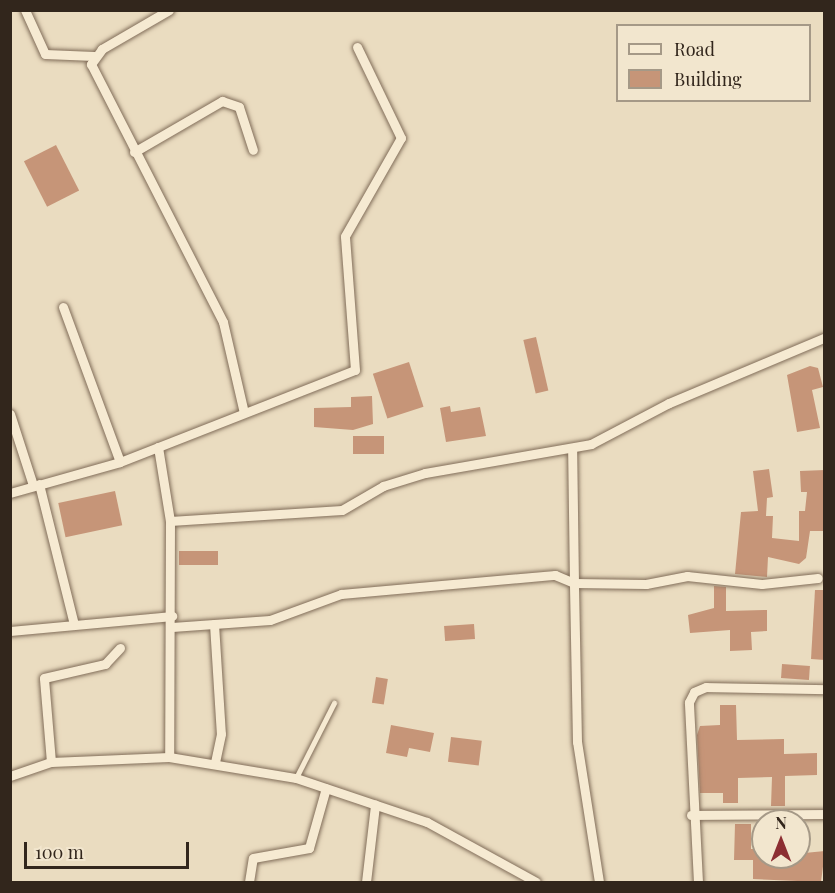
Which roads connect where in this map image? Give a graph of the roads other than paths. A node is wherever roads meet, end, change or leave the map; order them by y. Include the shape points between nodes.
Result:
1 (25, 10) edge
2 (169, 10) edge
3 (357, 47) dead end
4 (94, 56) junction
5 (253, 150) dead end
6 (134, 152) junction
7 (63, 307) dead end
8 (825, 339) edge
9 (244, 412) junction
10 (10, 414) edge
11 (158, 447) junction
12 (572, 448) junction
13 (120, 462) junction
14 (36, 485) junction
15 (10, 493) edge
16 (170, 521) junction
17 (818, 578) dead end
18 (574, 583) junction
19 (172, 616) junction
20 (74, 624) junction
21 (214, 624) junction
22 (172, 627) junction
23 (10, 631) edge
24 (120, 648) dead end
25 (824, 689) edge
26 (334, 703) dead end
27 (169, 757) junction
28 (51, 762) junction
29 (215, 763) junction
30 (10, 776) edge
31 (296, 778) junction
32 (326, 788) junction
33 (375, 805) junction
34 (825, 814) edge
35 (691, 815) junction
36 (249, 882) edge
37 (366, 882) edge
38 (536, 882) edge
39 (599, 882) edge
40 (698, 882) edge

1 - 4 street via 45,54
2 - 4 street
3 - 9 street via 401,138 345,236 355,370
4 - 6 street via 91,64
5 - 6 street via 239,107 222,101
6 - 9 street via 223,322
7 - 13 street
8 - 12 street via 798,345
9 - 11 street
10 - 14 street
11 - 13 street
11 - 16 street
12 - 16 street via 425,473 326,513
12 - 18 street
13 - 14 street
14 - 15 street
14 - 20 street
16 - 19 street
17 - 18 street via 762,584 687,576 646,584
18 - 21 street via 546,575 341,594 270,620
18 - 39 street via 577,742
19 - 20 street
19 - 22 street
20 - 23 street
21 - 22 street
21 - 29 street via 221,734
22 - 27 street
24 - 28 street via 105,664 44,678
25 - 35 street via 706,687 694,692 689,702
26 - 31 lane
27 - 28 street
27 - 29 street
28 - 30 street
29 - 31 street
31 - 32 street
32 - 33 street
32 - 36 street via 309,848 253,858
33 - 37 street
33 - 38 street via 427,822
34 - 35 street
35 - 40 street

